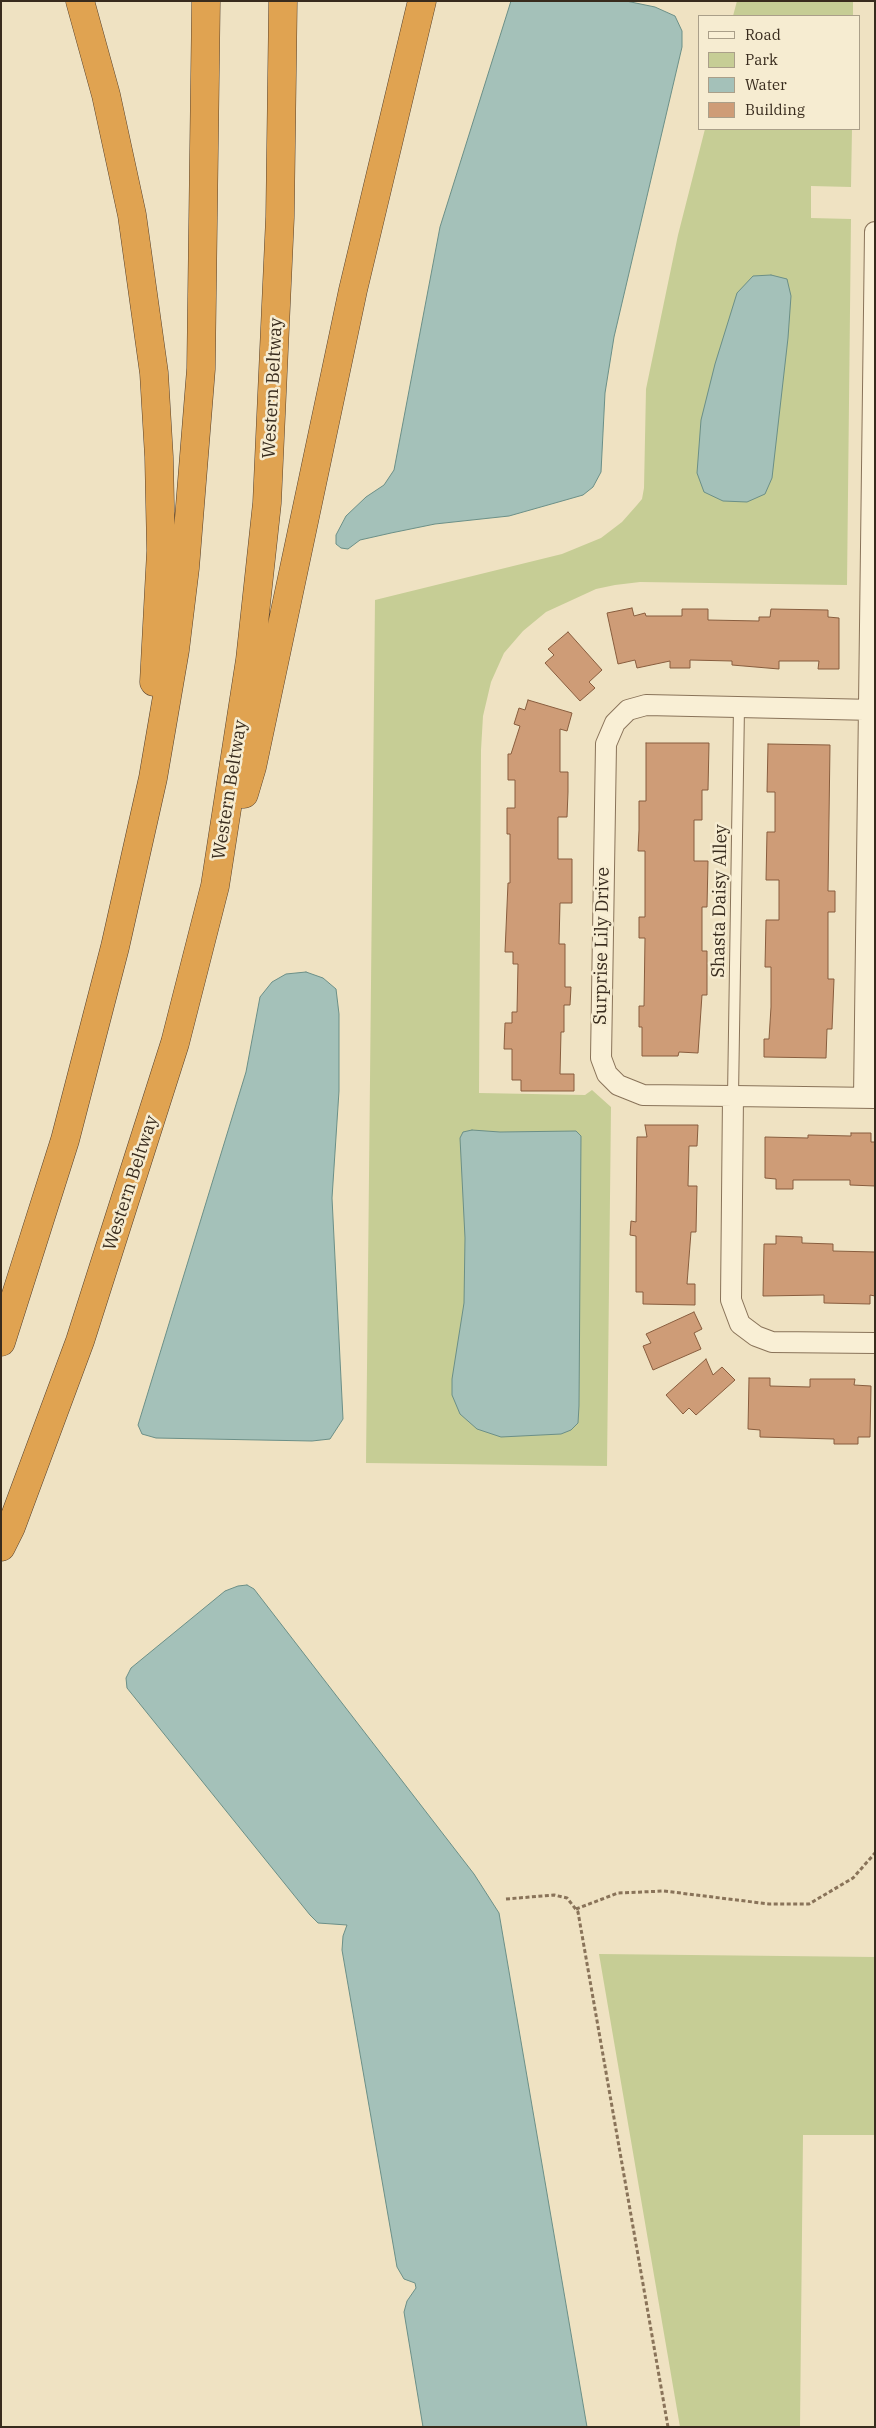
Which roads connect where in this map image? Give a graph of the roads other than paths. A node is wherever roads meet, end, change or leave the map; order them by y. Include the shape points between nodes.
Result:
1 (80, 1) edge
2 (206, 1) edge
3 (283, 1) edge
4 (422, 1) edge
5 (875, 232) edge
6 (738, 707) junction
7 (872, 710) edge
8 (152, 778) junction
9 (214, 886) junction
10 (733, 1096) junction
11 (869, 1098) edge
12 (1, 1342) edge
13 (875, 1343) edge
14 (1, 1547) edge

1 - 8 highway via 106,95 132,215 154,373 161,551
2 - 8 highway via 201,369 185,568 175,650
3 - 9 highway, Western Beltway via 280,217 267,504 250,660
4 - 9 highway via 353,290 252,766
5 - 7 street
6 - 7 street, Surprise Lily Drive
6 - 10 lane, Shasta Daisy Alley
6 - 10 street, Surprise Lily Drive via 646,705 628,710 615,723 606,744 600,1058 607,1074 618,1085 643,1095
7 - 11 street
8 - 12 highway via 115,947 65,1140
9 - 14 highway, Western Beltway via 176,1043 80,1340
10 - 11 street, Surprise Lily Drive
10 - 13 street via 731,1300 740,1324 756,1336 772,1342

